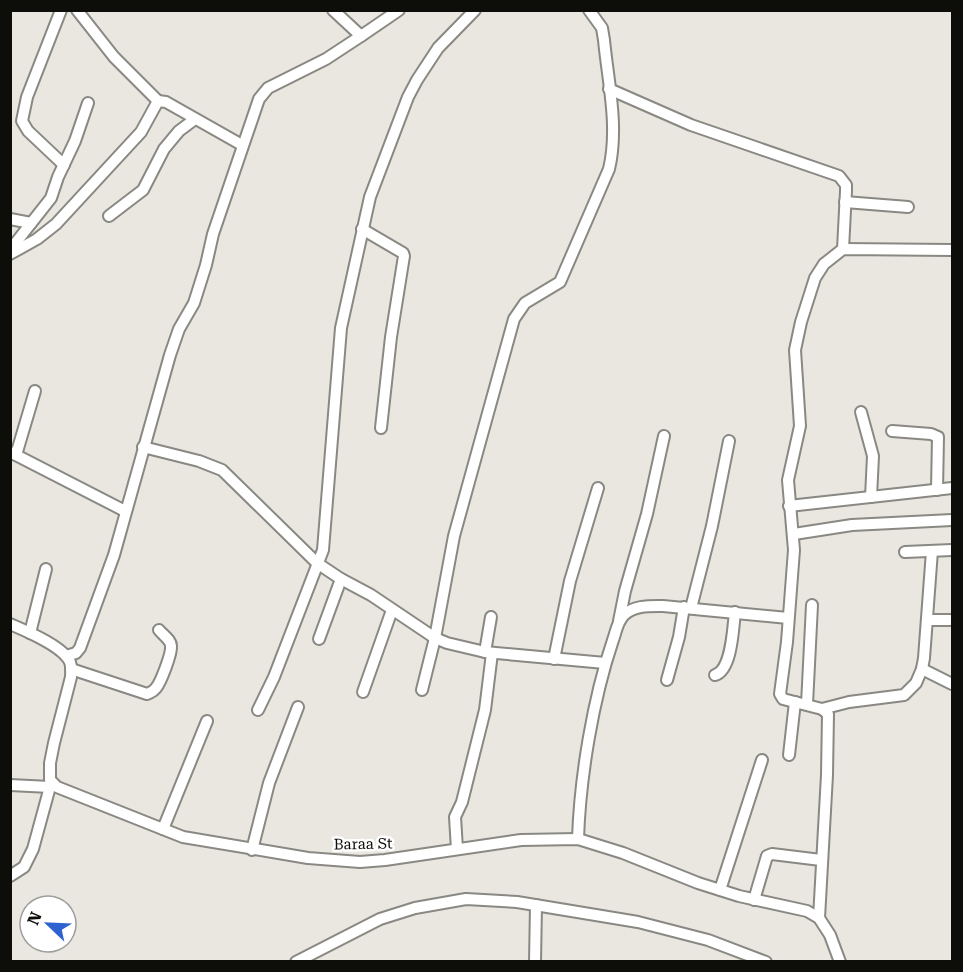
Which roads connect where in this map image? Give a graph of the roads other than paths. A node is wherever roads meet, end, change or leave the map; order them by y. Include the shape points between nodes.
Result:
1 (62, 10) edge
2 (77, 10) edge
3 (333, 10) edge
4 (399, 10) edge
5 (475, 10) edge
6 (589, 10) edge
7 (360, 36) junction
8 (609, 89) junction
9 (158, 101) junction
10 (88, 103) dead end
11 (195, 119) junction
12 (242, 146) junction
13 (64, 165) junction
14 (845, 202) junction
15 (908, 207) dead end
16 (109, 216) dead end
17 (10, 219) edge
18 (31, 223) junction
19 (362, 229) junction
20 (843, 249) junction
21 (952, 250) edge
22 (10, 252) edge
23 (35, 391) dead end
24 (861, 412) dead end
25 (381, 428) dead end
26 (892, 431) dead end
27 (664, 436) dead end
28 (729, 441) dead end
29 (143, 447) junction
30 (13, 454) edge
31 (598, 488) dead end
32 (952, 488) edge
33 (937, 490) junction
34 (871, 497) junction
35 (789, 506) junction
36 (125, 511) junction
37 (952, 520) edge
38 (794, 534) junction
39 (952, 550) edge
40 (932, 551) junction
41 (905, 552) dead end
42 (317, 563) junction
43 (46, 569) dead end
44 (341, 579) junction
45 (812, 605) dead end
46 (687, 607) junction
47 (392, 610) junction
48 (735, 612) junction
49 (491, 617) dead end
50 (788, 618) junction
51 (927, 620) junction
52 (952, 620) edge
53 (619, 622) junction
54 (12, 625) edge
55 (159, 630) dead end
56 (30, 633) junction
57 (10, 637) edge
58 (435, 638) junction
59 (319, 639) dead end
60 (489, 653) junction
61 (66, 656) junction
62 (554, 659) junction
63 (605, 663) junction
64 (71, 669) junction
65 (922, 669) junction
66 (715, 675) dead end
67 (667, 680) dead end
68 (952, 684) edge
69 (422, 690) dead end
70 (363, 692) dead end
71 (795, 702) junction
72 (807, 704) junction
73 (298, 707) dead end
74 (822, 709) junction
75 (258, 710) dead end
76 (207, 721) dead end
77 (789, 755) dead end
78 (762, 760) dead end
79 (10, 785) edge
80 (51, 785) junction
81 (163, 829) junction
82 (578, 839) junction
83 (457, 849) junction
84 (252, 850) junction
85 (821, 860) junction
86 (10, 876) edge
87 (720, 890) junction
88 (754, 900) junction
89 (536, 905) junction
90 (819, 918) junction
91 (296, 962) edge
92 (535, 962) edge
93 (766, 962) edge
94 (840, 962) edge

1 - 13 street via 27,96 22,121
2 - 9 street via 114,57
3 - 7 street
4 - 7 street
5 - 19 street via 438,48 408,97
6 - 8 street via 602,28
7 - 12 street via 268,88 252,114
8 - 14 street via 692,125 839,176 846,185
8 - 58 street via 614,136 609,169 560,282 525,303 514,319 454,536
9 - 11 street
9 - 22 street via 141,132 56,224
10 - 13 street
11 - 12 street
11 - 16 street via 164,149 143,190
12 - 29 street via 197,293 175,339
13 - 18 street via 51,198
14 - 15 street
14 - 20 street
17 - 18 street
18 - 22 street
19 - 25 street via 404,256
19 - 42 street via 341,328 324,544
20 - 21 street
20 - 35 street via 824,264 815,278 797,338 800,426 788,480
23 - 30 street
24 - 34 street via 873,456
26 - 33 street via 938,437
27 - 53 street
28 - 46 street via 712,526
29 - 36 street
29 - 42 street via 222,470
30 - 36 street
31 - 62 street via 572,572
32 - 33 street
33 - 34 street
34 - 35 street
35 - 38 street
36 - 61 street via 114,555 80,648
37 - 38 street via 897,521
38 - 50 street
39 - 40 street
40 - 41 street
40 - 51 street
42 - 44 street
42 - 75 street
43 - 56 street
44 - 47 street
44 - 59 street
45 - 72 street
46 - 48 street
46 - 53 street via 644,606 629,612
46 - 67 street
47 - 58 street
47 - 70 street
48 - 50 street
48 - 66 street via 725,669
49 - 60 street
50 - 71 street via 780,694
51 - 52 street
51 - 65 street
53 - 63 street
54 - 56 street
54 - 57 street
55 - 64 street via 172,649 152,692 147,694
56 - 61 street
58 - 60 street
58 - 69 street
60 - 62 street
60 - 83 street via 486,710 455,817
61 - 64 street
62 - 63 street
63 - 82 street via 583,780
64 - 80 street via 50,763
65 - 68 street
65 - 74 street via 916,684 904,695
71 - 72 street
71 - 77 street
72 - 74 street
73 - 84 street via 269,783
74 - 85 street via 829,719
76 - 81 street
78 - 87 street
79 - 80 street
80 - 81 street, Baraa St
80 - 86 street via 30,856 24,867
81 - 84 street, Baraa St via 183,837
82 - 83 street, Baraa St via 520,840
82 - 87 street, Baraa St
83 - 84 street, Baraa St via 360,861
85 - 88 street via 767,856
85 - 90 street
87 - 88 street, Baraa St
88 - 90 street, Baraa St via 793,907
89 - 91 street via 466,899 416,908 380,919
89 - 92 street
89 - 93 street via 677,931
90 - 94 street

